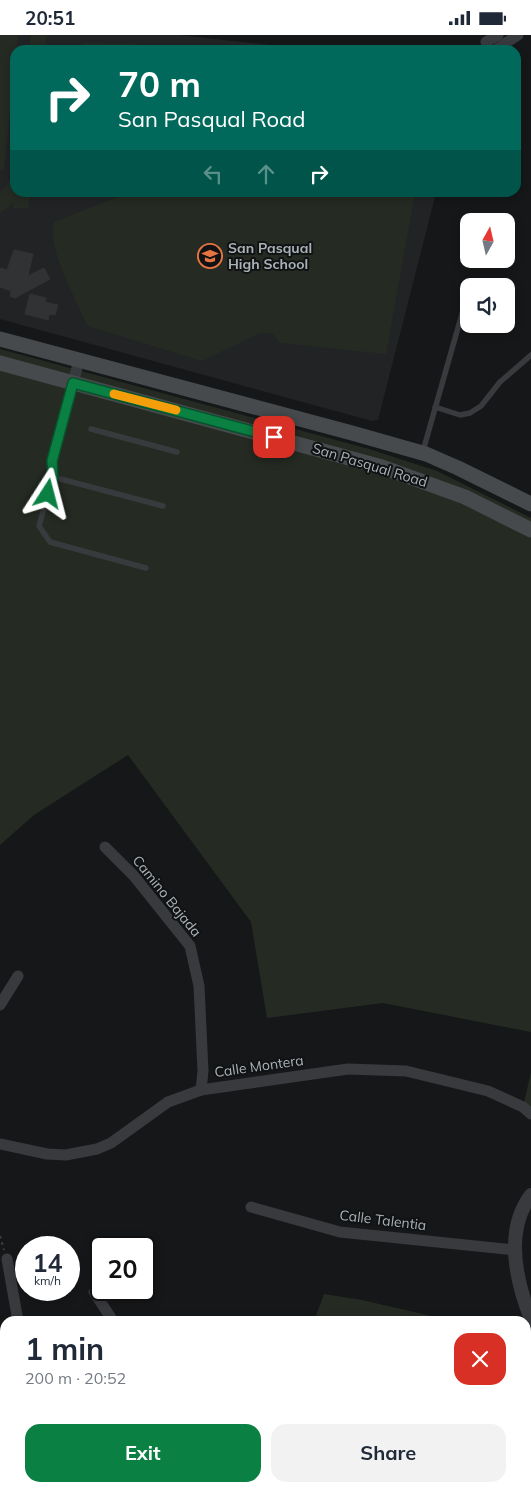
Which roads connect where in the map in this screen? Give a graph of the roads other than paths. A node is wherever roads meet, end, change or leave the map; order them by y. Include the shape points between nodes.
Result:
1 (498, 35) edge
2 (518, 35) edge
3 (486, 42) dead end
4 (503, 45) edge
5 (460, 320) edge
6 (0, 339) edge
7 (531, 355) edge
8 (79, 360) junction
9 (0, 363) edge
10 (73, 383) junction
11 (435, 407) junction
12 (91, 429) dead end
13 (177, 452) dead end
14 (422, 453) junction
15 (53, 477) junction
16 (531, 504) edge
17 (163, 506) dead end
18 (531, 530) edge
19 (146, 568) dead end
20 (105, 847) dead end
21 (18, 976) dead end
22 (0, 1005) edge
23 (201, 1089) junction
24 (531, 1114) edge
25 (0, 1144) edge
26 (531, 1195) edge
27 (251, 1207) dead end
28 (514, 1249) junction
29 (7, 1259) dead end
30 (100, 1301) edge
31 (17, 1316) edge
32 (110, 1316) edge
33 (530, 1316) edge

1 - 3 street
2 - 4 street
5 - 11 lane
6 - 8 main road, San Pasqual Road
7 - 11 lane via 500,382 481,406 470,413 460,415
8 - 10 street
8 - 14 main road, San Pasqual Road
9 - 10 main road, San Pasqual Road
10 - 15 lane via 52,461
10 - 18 main road, San Pasqual Road via 382,467 465,497
11 - 14 lane
12 - 13 lane
14 - 16 main road, San Pasqual Road
15 - 17 lane
15 - 19 lane via 39,527 50,542
20 - 23 street, Camino Bajada via 134,876 190,946 199,986
21 - 22 street
23 - 24 street, Calle Montera via 348,1069 378,1068 406,1071 488,1091
23 - 25 street, Calle Montera via 168,1103 111,1143 97,1149 66,1155
26 - 28 street via 525,1203
27 - 28 street, Calle Talentia via 340,1232
28 - 33 street via 516,1269
29 - 31 street
30 - 32 street

